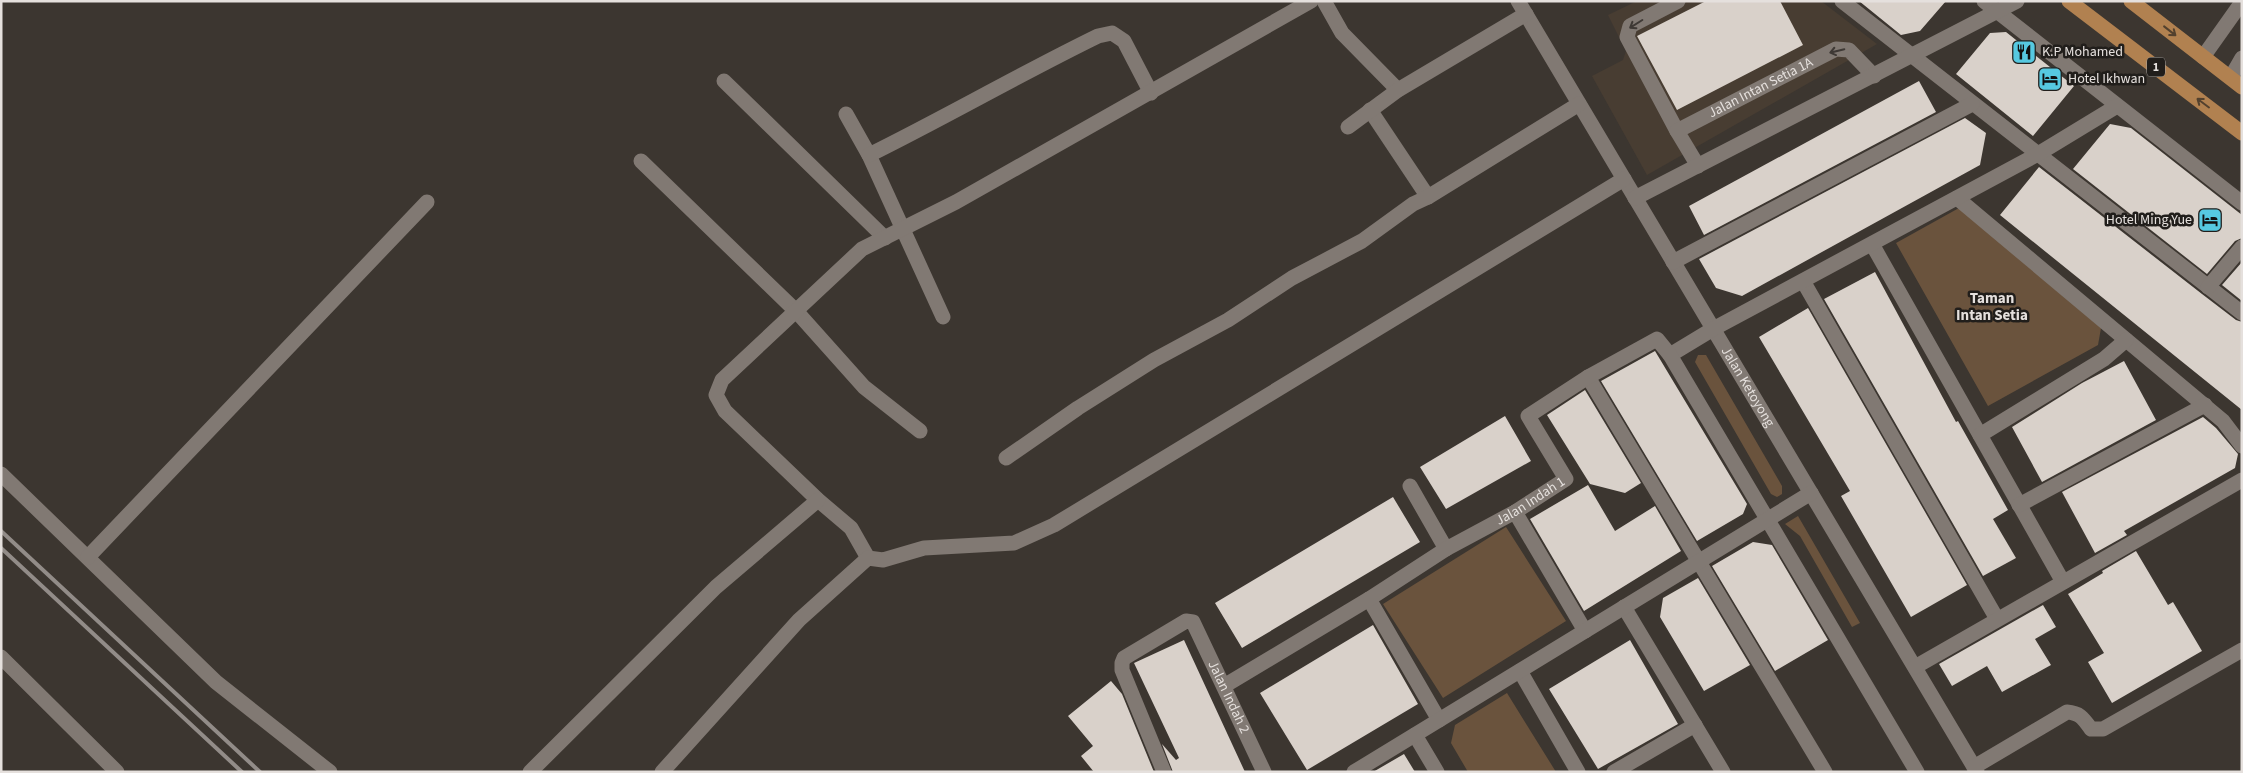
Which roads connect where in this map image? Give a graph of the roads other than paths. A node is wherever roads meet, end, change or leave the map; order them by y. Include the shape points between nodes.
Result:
1 (1311, 1) edge
2 (1324, 1) edge
3 (1678, 1) edge
4 (1842, 1) edge
5 (1984, 1) edge
6 (2017, 1) edge
7 (2070, 1) edge
8 (2131, 1) edge
9 (2240, 1) edge
10 (2002, 7) edge
11 (1522, 8) edge
12 (1911, 56) junction
13 (2203, 57) junction
14 (2242, 58) edge
15 (1874, 76) junction
16 (724, 81) dead end
17 (2236, 82) edge
18 (1398, 90) junction
19 (1151, 93) junction
20 (1580, 104) junction
21 (1972, 104) junction
22 (2117, 106) junction
23 (1370, 110) junction
24 (846, 114) dead end
25 (1348, 127) dead end
26 (1678, 130) junction
27 (2242, 133) edge
28 (2038, 154) junction
29 (869, 156) junction
30 (641, 161) dead end
31 (1698, 166) junction
32 (1624, 179) junction
33 (1428, 197) junction
34 (1635, 198) junction
35 (1957, 198) junction
36 (427, 202) dead end
37 (2242, 203) edge
38 (903, 229) junction
39 (885, 238) junction
40 (1872, 244) junction
41 (2242, 247) edge
42 (1673, 262) junction
43 (1804, 281) junction
44 (2208, 287) junction
45 (797, 312) junction
46 (2242, 314) edge
47 (943, 317) dead end
48 (1713, 329) junction
49 (2126, 340) junction
50 (1670, 355) junction
51 (1588, 377) junction
52 (2205, 405) junction
53 (920, 431) dead end
54 (1980, 434) junction
55 (2242, 446) edge
56 (1006, 458) dead end
57 (1, 474) edge
58 (2242, 480) edge
59 (1410, 486) dead end
60 (1811, 493) junction
61 (818, 500) junction
62 (2019, 505) junction
63 (1515, 512) junction
64 (1767, 520) junction
65 (1446, 550) junction
66 (88, 557) junction
67 (868, 558) junction
68 (1700, 561) junction
69 (2063, 582) junction
70 (1370, 599) junction
71 (1624, 607) junction
72 (1997, 620) junction
73 (1585, 631) junction
74 (2242, 650) edge
75 (1, 657) edge
76 (1915, 667) junction
77 (1520, 671) junction
78 (1224, 686) junction
79 (1439, 720) junction
80 (1695, 725) junction
81 (1415, 735) junction
82 (1976, 769) edge
83 (117, 772) edge
84 (330, 772) edge
85 (530, 772) edge
86 (662, 772) edge
87 (1164, 772) edge
88 (1264, 772) edge
89 (1354, 772) edge
90 (1436, 772) edge
91 (1578, 772) edge
92 (1614, 772) edge
93 (1723, 772) edge
94 (1825, 772) edge
95 (1917, 772) edge

1 - 19 street
2 - 18 street via 1342,33
3 -> 26 street via 1630,26 1627,32
4 - 12 street
5 - 10 street
6 - 10 street
27 -> 7 main road, 1
8 -> 13 main road
9 - 13 street
10 - 12 street
10 - 22 street
11 - 18 street
11 - 20 street, Jalan Ketoyong
12 - 15 street
12 - 21 street
13 - 17 main road
14 - 17 street
15 -> 26 street, Jalan Intan Setia 1A via 1849,50 1836,49
15 - 31 street
16 - 39 street
18 - 23 street
19 - 29 street via 1124,41 1112,33 1098,36 1014,77
19 - 38 street
20 - 32 street, Jalan Ketoyong
20 - 33 street
21 - 28 street
21 - 42 street
22 - 28 street
22 - 37 street
23 - 25 street
23 - 33 street
24 - 29 street
26 - 31 street
28 - 35 street
28 - 44 street
29 - 38 street
30 - 45 street
31 - 34 street
32 - 34 street, Jalan Ketoyong
32 - 67 street via 1054,524 1014,542 924,548 883,560
33 - 56 street via 1362,241 1292,278 1228,320 1139,369
34 - 42 street, Jalan Ketoyong
35 - 40 street
35 - 49 street
36 - 66 street
38 - 39 street
38 - 47 street
39 - 45 street via 862,249
40 - 43 street
40 - 54 street
41 - 44 street
42 - 48 street, Jalan Ketoyong
43 - 48 street
43 - 72 street
44 - 46 street
45 - 53 street via 864,388
45 - 61 street via 722,380 716,395 724,411
48 - 50 street
48 - 60 street, Jalan Ketoyong
49 - 52 street
49 - 54 street via 2104,359
50 - 51 street, Jalan Indah 1 via 1657,339
50 - 64 street, Jalan Indah 1
51 - 63 street, Jalan Indah 1 via 1528,416 1566,479
51 - 68 street
52 - 55 street via 2223,421
52 - 62 street
54 - 62 street
57 - 66 street
58 - 69 street
59 - 65 street
60 - 64 street
60 - 76 street, Jalan Ketoyong
61 - 67 street via 851,528
61 - 85 street via 716,587
62 - 69 street
63 - 65 street, Jalan Indah 1
63 - 73 street
64 - 68 street
64 - 95 street, Jalan Indah 1
65 - 70 street, Jalan Indah 1
66 - 84 street via 216,682
67 - 86 street via 799,620
68 - 71 street
68 - 94 street
69 - 72 street
70 - 78 street, Jalan Indah 1
70 - 79 street
71 - 73 street
71 - 80 street
72 - 76 street
73 - 77 street
74 - 82 street via 2103,729 2090,729 2082,716 2067,712
75 - 83 street
76 - 82 street, Jalan Ketoyong
77 - 79 street
77 - 91 street
78 - 87 street, Jalan Indah 2 via 1193,622 1186,621 1124,658 1122,670
78 - 88 street, Jalan Indah 2
79 - 81 street
80 - 92 street
80 - 93 street
81 - 89 street
81 - 90 street

